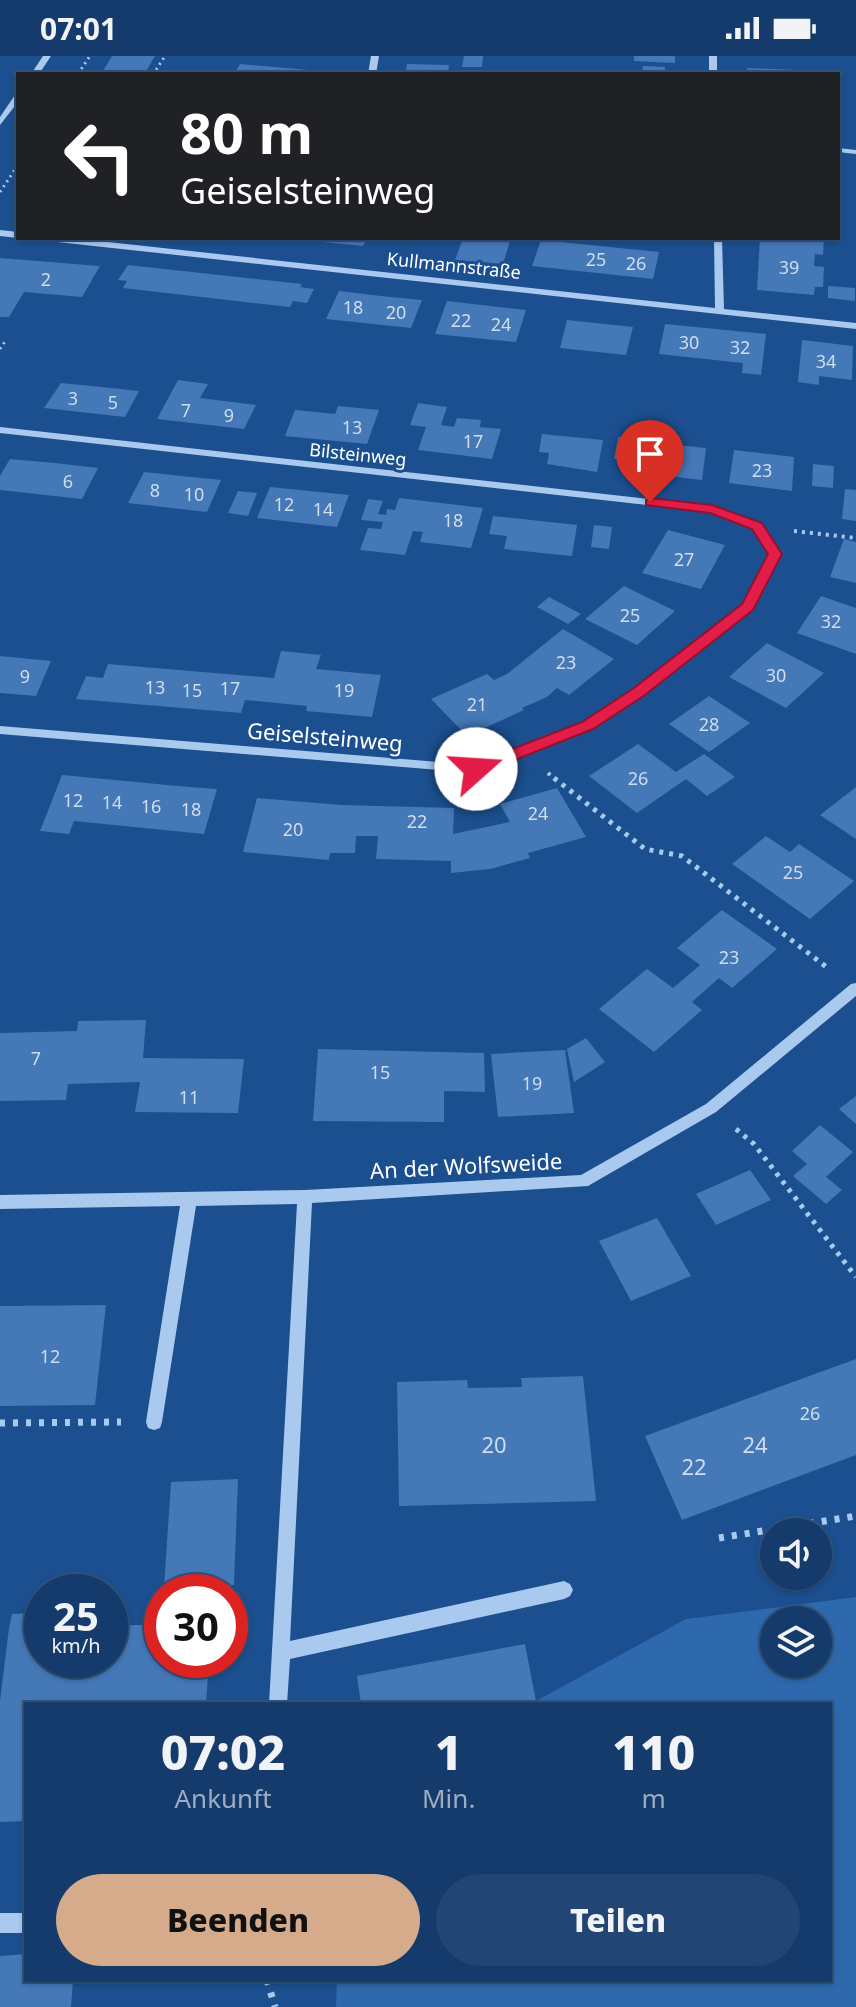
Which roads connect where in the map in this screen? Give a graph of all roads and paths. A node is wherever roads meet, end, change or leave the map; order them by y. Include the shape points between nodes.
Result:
1 (165, 56) edge
2 (155, 72) edge
3 (16, 100) edge
4 (0, 123) edge
5 (16, 168) edge
6 (0, 192) edge
7 (67, 240) edge
8 (718, 240) edge
9 (720, 310) junction
10 (856, 326) edge
11 (6, 340) dead end
12 (0, 349) edge
13 (0, 430) edge
14 (757, 526) junction
15 (856, 538) edge
16 (0, 730) edge
17 (523, 753) junction
18 (855, 989) edge
19 (711, 1108) junction
20 (305, 1197) junction
21 (189, 1200) junction
22 (0, 1202) edge
23 (856, 1277) edge
24 (154, 1422) joint
25 (0, 1423) edge
26 (856, 1516) edge
27 (719, 1538) dead end
28 (564, 1590) dead end
29 (281, 1652) junction
30 (278, 1702) edge
31 (0, 1923) edge
32 (24, 1923) edge
33 (268, 1982) edge
34 (275, 2007) edge

1 - 2 path
3 - 4 street
5 - 6 path
7 - 9 street, Kullmannstraße
8 - 9 street
9 - 10 street, Kullmannstraße
11 - 12 path
13 - 14 street, Bilsteinweg via 712,509
14 - 15 path
14 - 17 street, Geiselsteinweg via 775,554 748,607 588,726
16 - 17 street, Geiselsteinweg via 476,769
17 - 18 path via 645,849 682,856
18 - 19 street, An der Wolfsweide
19 - 20 street, An der Wolfsweide via 583,1181
19 - 23 path via 754,1144
20 - 21 street, An der Wolfsweide
20 - 29 street
21 - 22 street, An der Wolfsweide
21 - 24 street
24 - 25 path
26 - 27 path
28 - 29 street
29 - 30 street
31 - 32 street
33 - 34 path

